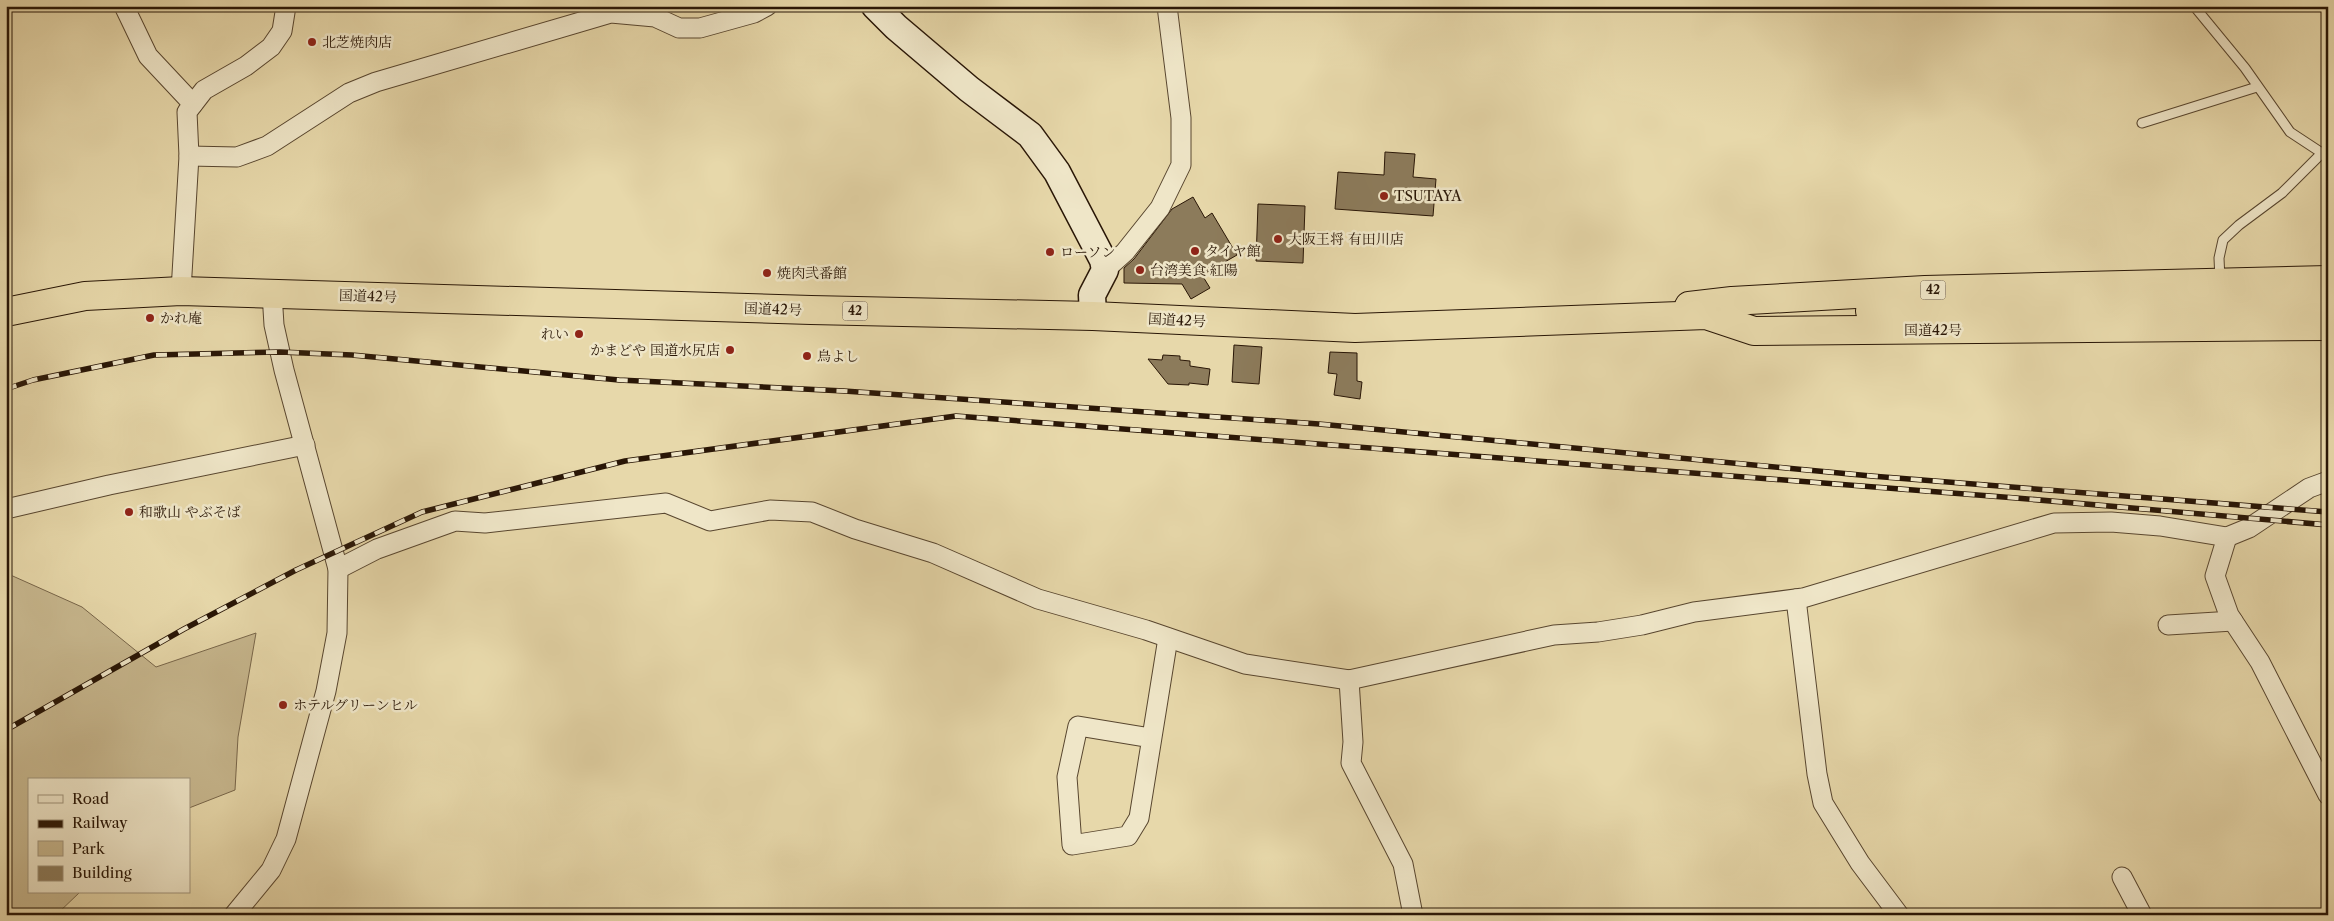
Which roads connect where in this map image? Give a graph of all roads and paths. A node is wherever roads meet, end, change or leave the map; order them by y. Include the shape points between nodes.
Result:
1 (124, 6) edge
2 (286, 6) edge
3 (767, 6) edge
4 (874, 6) edge
5 (1167, 6) edge
6 (2194, 6) edge
7 (2257, 87) junction
8 (193, 104) junction
9 (2142, 124) dead end
10 (2325, 155) edge
11 (189, 156) junction
12 (1104, 270) junction
13 (2328, 280) edge
14 (181, 290) junction
15 (2226, 292) junction
16 (272, 293) junction
17 (2328, 301) edge
18 (6, 312) edge
19 (1706, 315) junction
20 (1093, 316) junction
21 (1541, 323) junction
22 (2328, 326) edge
23 (305, 445) junction
24 (2328, 482) edge
25 (6, 509) edge
26 (2227, 536) junction
27 (338, 569) junction
28 (1796, 599) junction
29 (2233, 621) junction
30 (2168, 624) dead end
31 (1168, 638) junction
32 (1349, 680) junction
33 (1151, 738) junction
34 (2328, 795) edge
35 (2122, 877) dead end
36 (234, 915) edge
37 (1413, 915) edge
38 (1900, 915) edge
39 (2142, 915) edge

1 - 8 street via 148,56
2 - 8 street via 282,30 271,47 204,90
3 - 11 street via 754,13 700,28 679,28 654,17 602,16 376,82 349,93 267,146 237,157
4 - 12 street via 969,88 1030,135 1057,172 1103,260
5 - 12 street via 1181,118 1181,165 1160,208 1126,252
6 - 7 lane
7 - 9 lane
7 - 10 lane via 2290,132
8 - 11 street via 187,112
10 - 15 lane via 2223,240 2219,258
11 - 14 street
12 - 20 street via 1092,294
13 - 15 highway, 国道42号 / 42
14 - 16 highway, 国道42号 / 42
14 - 18 highway, 国道42号 / 42 via 85,296
15 - 17 highway
15 - 19 highway
15 - 21 highway, 国道42号 / 42 via 1925,290 1732,301
16 - 20 highway, 国道42号 / 42
16 - 23 street via 274,325
19 - 21 highway, 国道42号 / 42
19 - 22 highway, 国道42号 / 42 via 1754,331
20 - 21 highway, 国道42号 / 42 via 1356,328
23 - 25 street
23 - 27 street
24 - 26 street via 2309,488 2249,528
26 - 28 street via 2111,522 2054,523
26 - 29 street via 2215,576
27 - 31 street via 377,549 456,521 485,523 666,502 710,521 770,510 812,512 855,529 933,552 1038,599
27 - 36 street via 334,653 296,806 286,839 271,870
28 - 32 street via 1694,612 1598,632 1554,634
28 - 38 street via 1823,803 1860,863
29 - 30 street
29 - 34 street via 2260,662
31 - 32 street via 1245,664
31 - 33 street
32 - 37 street via 1353,742 1351,763 1403,864
33 - 33 street via 1139,818 1134,829 1128,836 1120,838 1072,844 1067,777 1078,726
35 - 39 street

